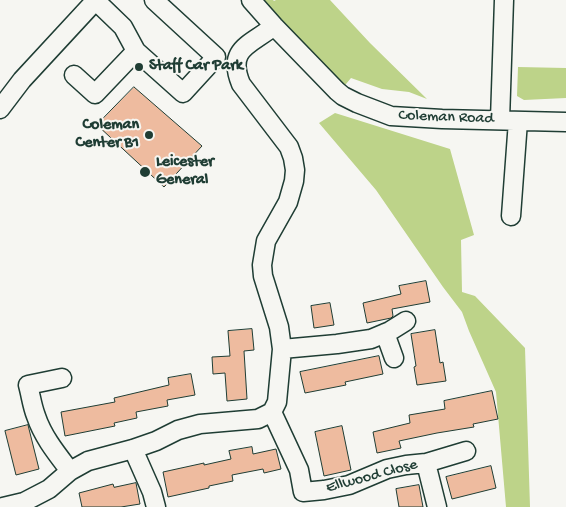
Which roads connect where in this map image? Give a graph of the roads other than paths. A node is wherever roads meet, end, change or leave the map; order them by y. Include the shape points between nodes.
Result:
1 (96, 0) edge
2 (154, 0) edge
3 (251, 0) edge
4 (504, 0) edge
5 (274, 26) junction
6 (136, 51) junction
7 (216, 57) junction
8 (236, 64) junction
9 (74, 75) dead end
10 (0, 109) edge
11 (500, 120) junction
12 (518, 121) junction
13 (566, 122) edge
14 (511, 216) dead end
15 (406, 321) dead end
16 (385, 333) junction
17 (282, 349) junction
18 (394, 358) dead end
19 (62, 378) dead end
20 (272, 412) junction
21 (133, 449) junction
22 (466, 451) dead end
23 (426, 463) junction
24 (70, 471) junction
25 (303, 500) edge
26 (8, 506) edge
27 (156, 507) edge
28 (437, 507) edge

1 - 6 street via 122,27
1 - 10 street via 22,80
2 - 7 street
3 - 5 street, Coleman Road
4 - 11 street
5 - 8 street via 245,47 238,54
5 - 11 street, Coleman Road via 337,91 357,103 391,116
6 - 7 street via 183,93
6 - 9 street via 95,94
7 - 8 street
8 - 17 street via 241,84 288,147 295,170 292,192 266,241 262,264
11 - 12 street, Coleman Road
12 - 13 street, Coleman Road
12 - 14 street
15 - 16 street
16 - 17 street via 337,344
16 - 18 street
17 - 20 street
19 - 24 street via 28,385 41,429
20 - 21 street via 258,420 200,424
20 - 25 street, Ellwood Close via 299,470
21 - 24 street via 88,461
21 - 27 street
22 - 23 street, Ellwood Close
23 - 25 street, Ellwood Close via 387,469
23 - 28 street
24 - 26 street via 49,489

